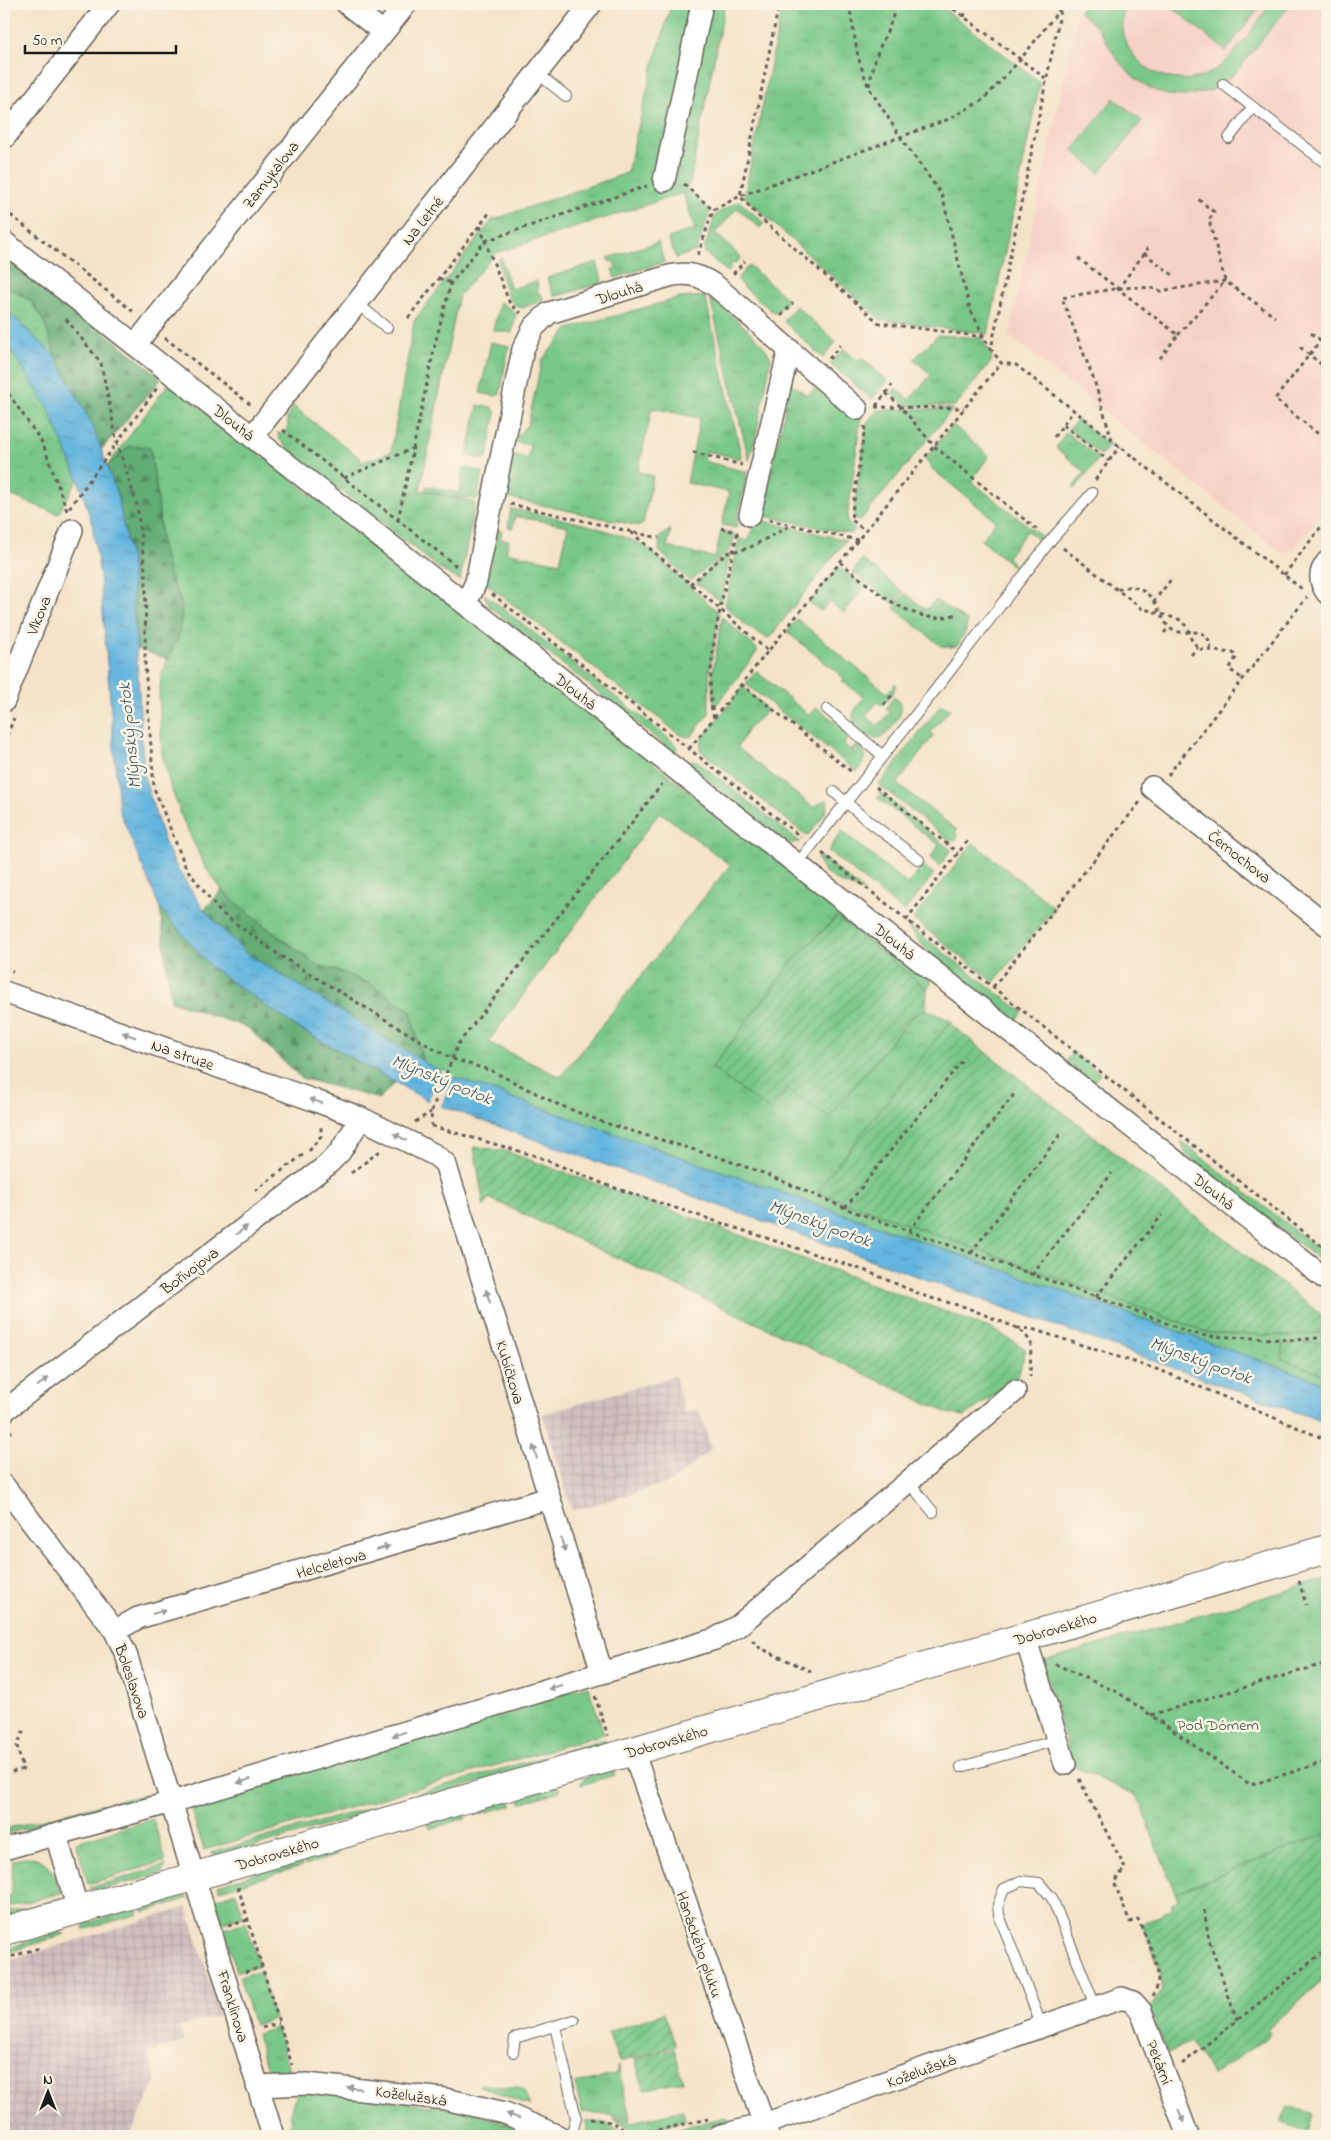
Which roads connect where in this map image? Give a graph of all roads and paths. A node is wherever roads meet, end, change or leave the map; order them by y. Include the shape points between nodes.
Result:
1 (109, 4) edge
2 (347, 4) edge
3 (406, 4) edge
4 (591, 4) edge
5 (702, 4) edge
6 (779, 4) edge
7 (849, 4) edge
8 (896, 4) edge
9 (947, 4) edge
10 (967, 4) edge
11 (1064, 4) edge
12 (1060, 9) junction
13 (964, 17) junction
14 (383, 32) junction
15 (1020, 60) junction
16 (537, 73) junction
17 (1045, 78) junction
18 (1223, 84) dead end
19 (868, 86) junction
20 (566, 96) dead end
21 (1253, 107) junction
22 (4, 138) edge
23 (902, 138) junction
24 (1229, 138) dead end
25 (1327, 164) edge
26 (664, 181) joint
27 (740, 196) junction
28 (1198, 199) dead end
29 (4, 210) edge
30 (713, 210) dead end
31 (490, 212) dead end
32 (480, 226) junction
33 (485, 241) junction
34 (4, 242) edge
35 (1148, 248) dead end
36 (1144, 253) junction
37 (1078, 258) dead end
38 (745, 261) dead end
39 (1173, 275) dead end
40 (439, 278) junction
41 (729, 278) dead end
42 (1225, 281) junction
43 (451, 283) junction
44 (1118, 289) junction
45 (357, 303) junction
46 (793, 303) dead end
47 (526, 312) dead end
48 (64, 316) dead end
49 (1275, 317) dead end
50 (408, 318) dead end
51 (778, 320) dead end
52 (150, 326) junction
53 (387, 328) dead end
54 (1327, 332) edge
55 (1311, 333) dead end
56 (1178, 335) junction
57 (984, 337) junction
58 (1321, 340) junction
59 (135, 345) junction
60 (840, 345) dead end
61 (1327, 346) edge
62 (1300, 347) dead end
63 (789, 349) junction
64 (991, 349) junction
65 (183, 352) junction
66 (1310, 354) junction
67 (1158, 361) dead end
68 (1001, 362) junction
69 (825, 363) dead end
70 (1327, 369) edge
71 (169, 371) junction
72 (892, 385) dead end
73 (4, 388) edge
74 (886, 394) junction
75 (901, 407) junction
76 (964, 408) junction
77 (1074, 410) junction
78 (867, 412) junction
79 (267, 418) junction
80 (1063, 425) junction
81 (252, 437) junction
82 (1054, 437) dead end
83 (1112, 440) junction
84 (1327, 441) edge
85 (117, 443) junction
86 (934, 446) junction
87 (1120, 446) junction
88 (414, 448) junction
89 (693, 452) dead end
90 (1109, 461) junction
91 (743, 465) dead end
92 (344, 478) junction
93 (1092, 493) joint
94 (493, 500) junction
95 (750, 515) joint
96 (1327, 519) edge
97 (398, 520) junction
98 (791, 525) junction
99 (721, 528) dead end
100 (72, 530) dead end
101 (865, 531) junction
102 (631, 532) junction
103 (738, 533) dead end
104 (1043, 534) dead end
105 (659, 538) dead end
106 (858, 540) junction
107 (1059, 545) dead end
108 (840, 562) junction
109 (1327, 562) edge
110 (464, 572) dead end
111 (1284, 575) junction
112 (1173, 577) dead end
113 (690, 584) junction
114 (487, 590) dead end
115 (1118, 590) junction
116 (1327, 593) edge
117 (1154, 601) junction
118 (463, 602) junction
119 (721, 610) junction
120 (1162, 613) junction
121 (956, 614) dead end
122 (1169, 627) junction
123 (1189, 630) junction
124 (1164, 633) dead end
125 (1198, 647) junction
126 (768, 651) junction
127 (1211, 651) junction
128 (1191, 655) dead end
129 (1242, 679) junction
130 (741, 684) junction
131 (892, 695) dead end
132 (4, 701) edge
133 (884, 705) dead end
134 (827, 709) dead end
135 (776, 711) junction
136 (773, 715) dead end
137 (714, 718) junction
138 (689, 749) junction
139 (883, 756) junction
140 (855, 774) dead end
141 (663, 784) dead end
142 (875, 786) dead end
143 (1152, 787) junction
144 (834, 792) dead end
145 (846, 803) junction
146 (803, 838) dead end
147 (968, 838) dead end
148 (819, 851) dead end
149 (958, 853) junction
150 (919, 860) dead end
151 (797, 864) junction
152 (937, 870) dead end
153 (942, 873) junction
154 (906, 920) junction
155 (1327, 925) edge
156 (993, 987) junction
157 (4, 992) edge
158 (965, 1057) dead end
159 (453, 1059) junction
160 (1015, 1093) dead end
161 (318, 1118) dead end
162 (361, 1118) junction
163 (411, 1125) dead end
164 (432, 1126) dead end
165 (1062, 1132) dead end
166 (384, 1148) dead end
167 (1112, 1173) dead end
168 (346, 1176) dead end
169 (254, 1192) dead end
170 (845, 1208) junction
171 (1162, 1215) dead end
172 (909, 1231) junction
173 (1327, 1250) edge
174 (971, 1253) junction
175 (1032, 1275) junction
176 (1327, 1280) edge
177 (1096, 1297) junction
178 (1017, 1328) junction
179 (1327, 1337) edge
180 (1015, 1390) joint
181 (10, 1419) edge
182 (4, 1438) edge
183 (1327, 1440) edge
184 (908, 1481) junction
185 (4, 1486) edge
186 (549, 1498) junction
187 (933, 1512) dead end
188 (1327, 1549) edge
189 (1299, 1581) dead end
190 (1306, 1605) dead end
191 (738, 1626) junction
192 (115, 1631) junction
193 (1025, 1637) junction
194 (1050, 1662) dead end
195 (1327, 1663) edge
196 (602, 1673) junction
197 (820, 1675) dead end
198 (594, 1693) dead end
199 (1151, 1715) junction
200 (25, 1727) dead end
201 (1057, 1740) junction
202 (622, 1747) junction
203 (1327, 1761) edge
204 (1065, 1764) joint
205 (961, 1767) dead end
206 (4, 1774) edge
207 (172, 1802) junction
208 (56, 1835) junction
209 (4, 1849) edge
210 (194, 1877) junction
211 (238, 1887) dead end
212 (78, 1910) junction
213 (1204, 1910) dead end
214 (4, 1931) edge
215 (1327, 1950) edge
216 (1096, 2008) junction
217 (1141, 2011) junction
218 (574, 2020) dead end
219 (1237, 2020) junction
220 (554, 2026) junction
221 (1042, 2027) junction
222 (512, 2052) dead end
223 (293, 2068) dead end
224 (1166, 2077) junction
225 (257, 2086) junction
226 (576, 2118) junction
227 (718, 2126) edge
228 (766, 2130) edge
229 (273, 2136) edge
230 (558, 2136) edge
231 (571, 2136) edge
232 (1188, 2136) edge

1 - 22 street
2 - 14 street
3 - 14 street, Zamykalova
4 - 16 street, Na Letné
5 - 26 street
6 - 27 path
7 - 19 path via 858,57
8 - 19 path
9 - 13 path
10 - 13 path
11 - 12 path
12 - 15 path
12 - 17 path
13 - 15 path
14 - 52 street, Zamykalova
15 - 17 path
15 - 23 path via 983,100 949,120
16 - 20 lane
16 - 45 street, Na Letné
17 - 64 path
18 - 21 lane
19 - 23 path
21 - 24 lane
21 - 25 lane
23 - 27 path
23 - 57 path via 942,196 970,309
26 - 33 path
27 - 30 path
27 - 57 path via 879,322
28 - 42 path via 1214,212 1209,220
29 - 52 path
31 - 32 path
32 - 33 path
32 - 40 path
33 - 43 path
33 - 47 path via 510,304 520,313
34 - 59 street, Dlouhá
35 - 36 path
36 - 39 path
36 - 44 path
37 - 44 path
38 - 41 path
40 - 43 path
40 - 50 path
42 - 44 path via 1160,291 1153,288
42 - 49 path
42 - 56 path
43 - 88 path
44 - 56 path
44 - 83 path via 1062,298 1094,380
45 - 53 lane
45 - 79 street, Na Letné
46 - 51 path
48 - 85 path via 101,363
52 - 59 street, Zamykalova
52 - 65 path
54 - 58 path
55 - 58 path
56 - 67 path
57 - 64 path
58 - 61 path
58 - 66 path
59 - 71 street, Dlouhá
60 - 69 path
62 - 66 path
63 - 78 street, Dlouhá
63 - 94 street, Dlouhá via 717,287 694,274 669,276 549,314 534,327 524,349
63 - 95 street
64 - 68 path
65 - 71 path
65 - 79 path
66 - 70 path
66 - 84 path via 1275,398
68 - 76 path
68 - 77 path via 1016,365
71 - 81 street, Dlouhá
71 - 85 path
72 - 74 path
73 - 85 path via 43,444 67,511
74 - 75 path
74 - 78 path
75 - 76 path
75 - 78 path
75 - 86 path
76 - 86 path
77 - 80 path
77 - 83 path
78 - 101 path via 851,519
79 - 81 street, Na Letné
79 - 92 path
80 - 82 path
80 - 90 path
81 - 118 street, Dlouhá
83 - 87 path
85 - 159 path via 137,505 146,578 145,664 154,788 186,868 220,912 264,944
86 - 101 path
86 - 104 path
87 - 90 path
87 - 111 path
88 - 92 path
88 - 97 path
89 - 91 path
90 - 93 path via 1090,486
92 - 97 path
93 - 139 lane via 1051,540
94 - 102 path
94 - 118 street, Dlouhá via 475,586
95 - 98 path
96 - 111 path
97 - 110 path
98 - 106 path
98 - 113 path via 749,548 727,553
99 - 103 path
100 - 132 street, Vlkova
101 - 106 path
102 - 105 path
102 - 113 path
106 - 108 path
107 - 115 path
108 - 121 path via 888,600 915,614 935,618
108 - 126 path
109 - 116 street via 1321,577
111 - 129 path via 1309,594
112 - 117 path
113 - 119 path
114 - 138 path
115 - 117 path via 1136,588 1150,594
115 - 120 path via 1141,608
117 - 120 path
118 - 151 street, Dlouhá
119 - 126 path
119 - 137 path via 710,676
120 - 122 path
120 - 123 path via 1181,620
122 - 123 path
122 - 124 path
123 - 125 path
123 - 127 path via 1204,635
125 - 127 path
125 - 128 path
126 - 130 path
127 - 129 path via 1237,656 1228,669
129 - 143 path via 1164,779
130 - 135 path
130 - 137 path
131 - 133 path
134 - 139 lane
135 - 136 path
135 - 140 path
137 - 138 path
138 - 146 path
139 - 145 lane
141 - 159 path via 458,1044
142 - 149 path
143 - 155 street, Černochova
143 - 156 path
144 - 145 lane
145 - 150 lane
145 - 151 lane
147 - 149 path
148 - 154 path
149 - 153 path
151 - 176 street, Dlouhá
152 - 153 path
153 - 154 path
154 - 156 path
156 - 173 path
162 -> 157 street, Na struze
158 - 170 path
159 - 163 path via 431,1112
159 - 170 path via 492,1071 557,1104 605,1123 727,1160
160 - 172 path
161 - 169 path via 322,1132 318,1142
181 -> 162 street, Bořivojova via 326,1166 340,1152
186 -> 162 street, Kubíčkova via 448,1169 435,1155
164 - 178 path via 536,1156 609,1186 866,1271
165 - 174 path
166 - 168 path
167 - 175 path
170 - 172 path
171 - 177 path
172 - 174 path
174 - 175 path
175 - 177 path
177 - 179 path via 1207,1336 1296,1340
178 - 180 path via 1031,1343 1032,1354 1030,1380
178 - 183 path via 1032,1329 1162,1371
180 - 184 street
181 - 182 path
184 - 187 lane
184 - 191 street
185 - 192 street, Boleslavova
192 -> 186 street, Helceletova via 138,1618
186 -> 196 street, Kubíčkova
188 - 193 main road, Dobrovského
189 - 190 path
191 - 196 street via 703,1643
191 - 197 path via 760,1648
192 - 207 street, Boleslavova via 131,1666
193 - 201 street
193 - 202 main road, Dobrovského
194 - 199 path via 1119,1693
195 - 199 path
196 -> 207 street
198 - 202 path
199 - 203 path via 1251,1785
200 - 206 path via 17,1746 23,1769
201 - 204 street
201 - 205 lane
202 - 210 main road, Dobrovského
202 - 228 street, Hanáckého pluku
204 - 217 path via 1075,1772 1124,1864 1125,1868 1114,1882 1130,1922 1138,1919 1156,1965 1155,1992
207 - 208 street
207 - 210 street, Boleslavova
208 - 209 street
208 - 212 street
210 - 212 main road, Dobrovského
210 - 225 street, Franklinova
211 - 223 path
212 - 214 main road, Dobrovského
213 - 219 path via 1209,1940
215 - 219 path
216 - 217 street, Koželužská via 1122,1998 1133,2002
216 - 221 street, Koželužská
216 - 221 lane via 1052,1898 1039,1883 1021,1881 1004,1889 998,1906 999,1915
217 - 224 street, Pekární
218 - 220 lane
219 - 224 path
220 - 222 lane via 515,2038
220 - 226 lane
221 - 228 street, Koželužská
224 -> 232 street, Pekární
225 - 229 street, Franklinova
230 -> 225 street, Koželužská via 505,2113 445,2099 307,2084
226 - 227 path via 611,2122 635,2135
226 - 231 lane
227 - 228 street, Koželužská

